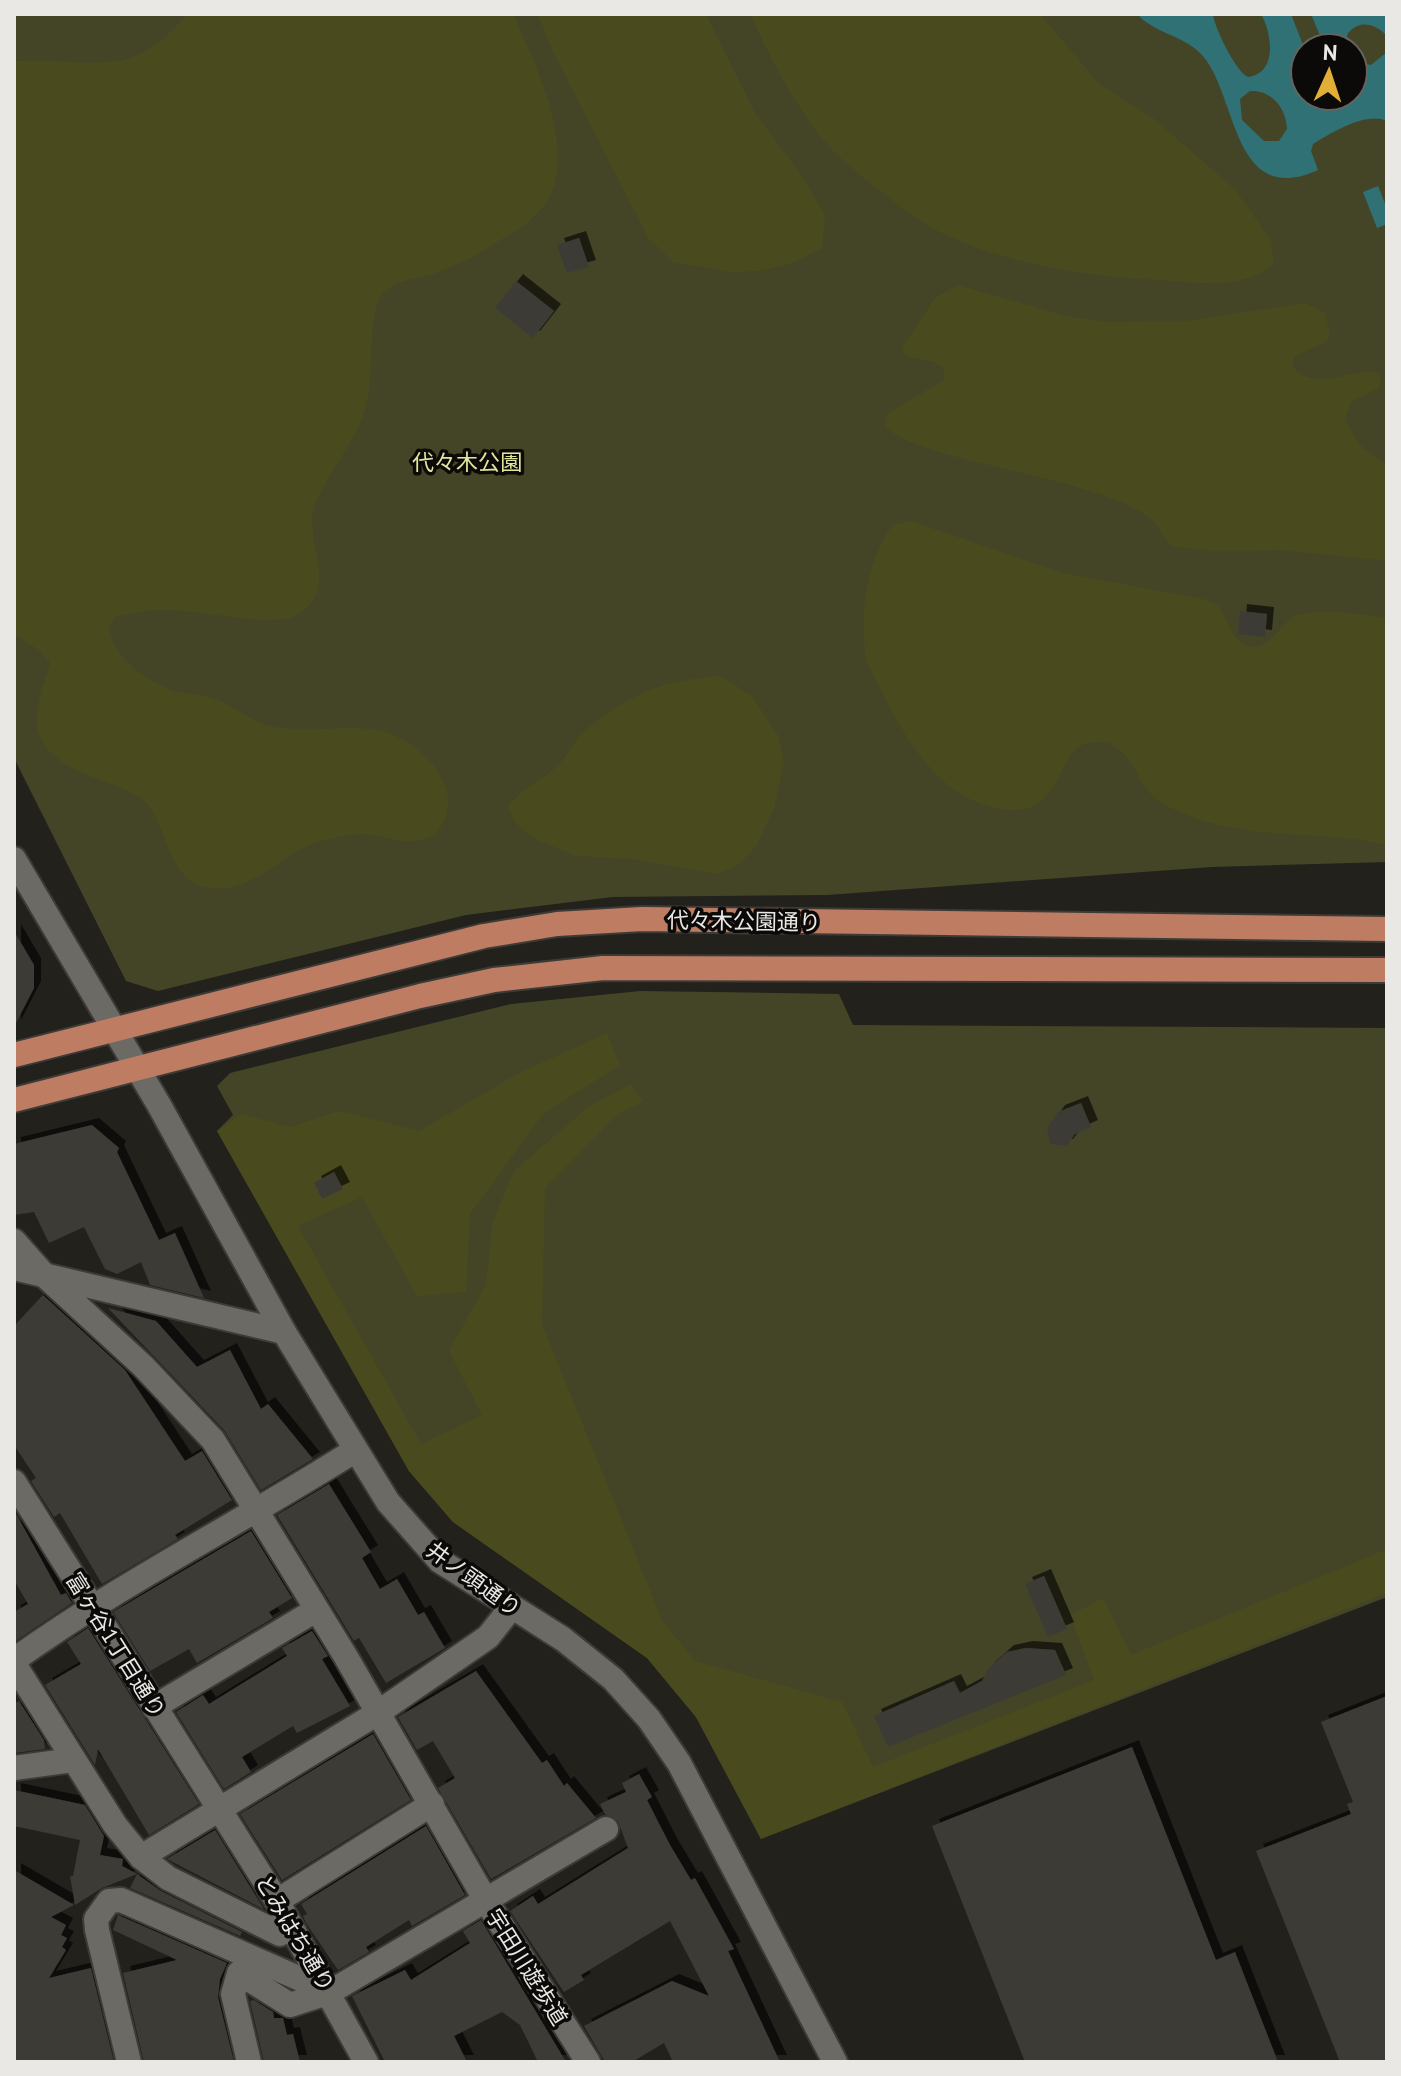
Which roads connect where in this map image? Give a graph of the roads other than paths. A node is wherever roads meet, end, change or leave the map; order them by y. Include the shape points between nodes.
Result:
1 (17, 873) edge
2 (1387, 929) edge
3 (1387, 970) edge
4 (113, 1030) junction
5 (14, 1055) edge
6 (137, 1069) junction
7 (14, 1100) edge
8 (14, 1241) edge
9 (14, 1268) edge
10 (45, 1276) junction
11 (284, 1332) junction
12 (354, 1451) junction
13 (14, 1482) edge
14 (258, 1511) junction
15 (92, 1605) junction
16 (511, 1608) junction
17 (316, 1610) junction
18 (14, 1662) edge
19 (154, 1707) junction
20 (376, 1714) junction
21 (73, 1760) junction
22 (14, 1768) edge
23 (432, 1804) junction
24 (218, 1808) junction
25 (606, 1829) dead end
26 (141, 1857) junction
27 (485, 1899) junction
28 (277, 1901) junction
29 (291, 1927) junction
30 (330, 1992) junction
31 (820, 2034) junction
32 (129, 2062) edge
33 (249, 2062) edge
34 (366, 2062) edge
35 (588, 2062) edge
36 (819, 2062) edge
37 (835, 2062) edge

1 - 4 street, 井ノ頭通り
2 - 4 main road, 代々木公園通り via 602,921 484,936 406,953
3 - 6 main road, 代々木公園通り via 603,968 494,980 420,996
4 - 5 main road
4 - 6 street, 井ノ頭通り
6 - 7 main road
6 - 11 street, 井ノ頭通り
8 - 10 street, 宇田川遊歩道
9 - 10 street
10 - 11 street
10 - 14 street, 宇田川遊歩道 via 198,1422
11 - 12 street, 井ノ頭通り
12 - 14 street
12 - 16 street, 井ノ頭通り via 395,1511 440,1561
13 - 15 street, 富ヶ谷1丁目通り
14 - 15 street
14 - 17 street, 宇田川遊歩道
15 - 18 street
15 - 19 street, 富ヶ谷1丁目通り
16 - 20 street via 488,1637
16 - 31 street, 井ノ頭通り via 576,1649 649,1719 679,1763
17 - 19 street
17 - 20 street, 宇田川遊歩道
18 - 21 street
19 - 24 street, 富ヶ谷1丁目通り
20 - 23 street, 宇田川遊歩道
20 - 24 street
21 - 22 street
21 - 26 street
23 - 27 street, 宇田川遊歩道
23 - 28 street
24 - 26 street
24 - 28 street, とみはち通り
25 - 27 street
26 - 29 street via 168,1878 280,1934
27 - 30 street
27 - 35 street, 宇田川遊歩道
28 - 29 street, とみはち通り
29 - 30 street, とみはち通り
30 - 32 street via 121,1900 109,1901 96,1919 97,1930
30 - 33 street via 290,2005 239,1973 233,1994
30 - 34 street, とみはち通り
31 - 36 street
31 - 37 street, 井ノ頭通り

